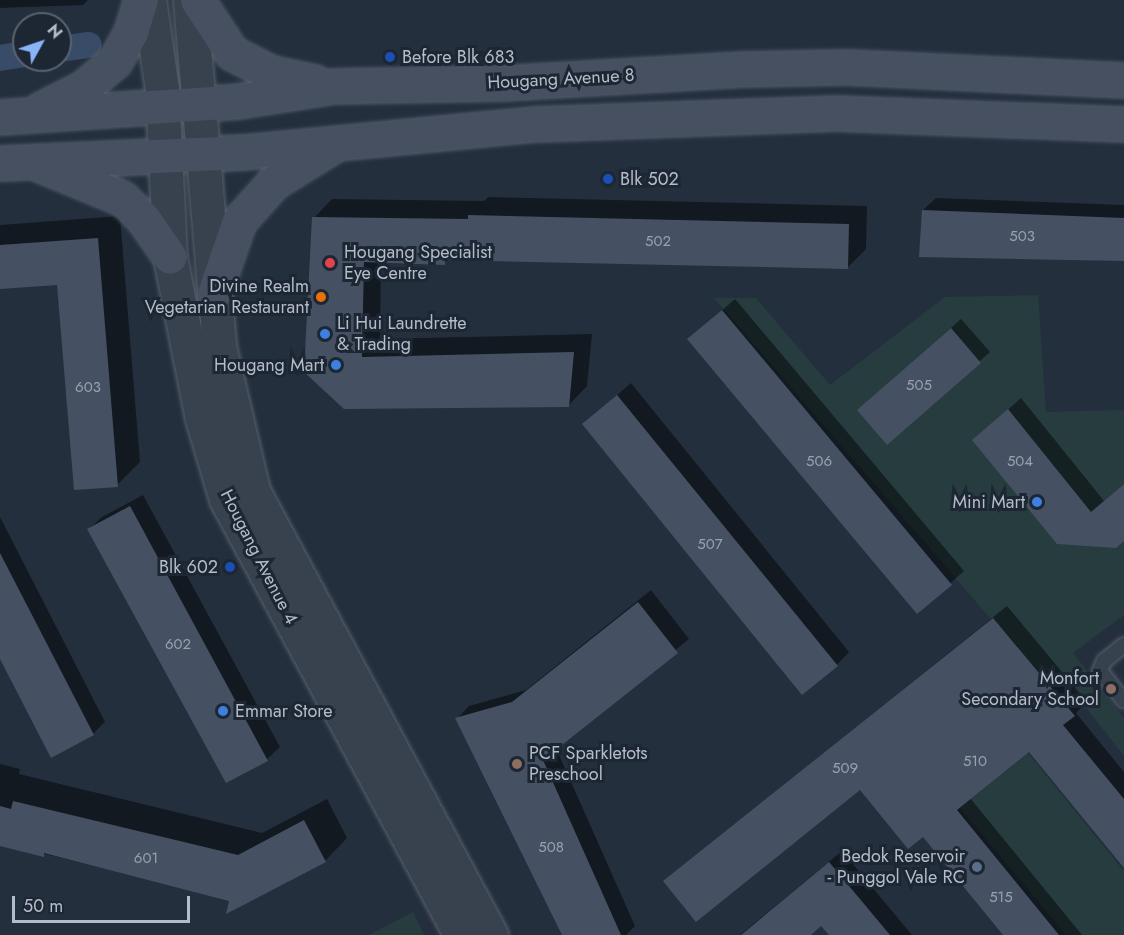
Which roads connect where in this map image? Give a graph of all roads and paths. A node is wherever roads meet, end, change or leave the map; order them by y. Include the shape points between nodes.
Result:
1 (141, 0) edge
2 (149, 0) edge
3 (190, 0) edge
4 (197, 0) edge
5 (1124, 80) edge
6 (334, 86) junction
7 (198, 103) junction
8 (163, 106) junction
9 (14, 116) edge
10 (1124, 124) edge
11 (342, 140) junction
12 (165, 154) junction
13 (203, 154) junction
14 (34, 162) junction
15 (0, 164) edge
16 (170, 257) junction
17 (214, 293) junction
18 (1124, 645) edge
19 (1124, 701) edge
20 (370, 738) junction
21 (447, 878) junction
22 (461, 935) edge
23 (491, 935) edge

1 - 9 main road via 131,32 115,61 83,88
2 - 8 street, Hougang Avenue 4
3 - 7 street, Hougang Avenue 4
4 - 6 main road via 232,52 271,73
5 - 6 main road, Hougang Avenue 8 via 847,67
6 - 7 main road, Hougang Avenue 8
7 - 8 main road, Hougang Avenue 8
7 - 13 street, Hougang Avenue 4
8 - 9 main road, Hougang Avenue 8
8 - 12 street, Hougang Avenue 4
10 - 11 main road via 836,113 535,124
11 - 13 main road
11 - 17 main road via 274,182 239,220
12 - 13 main road
12 - 14 main road
12 - 16 street, Hougang Avenue 4
13 - 17 street, Hougang Avenue 4
14 - 15 main road
14 - 16 main road via 122,198 143,218
16 - 20 street, Hougang Avenue 4 via 202,418 226,500
17 - 20 street, Hougang Avenue 4 via 219,346 252,491
18 - 19 lane via 1104,661 1100,671
20 - 21 street, Hougang Avenue 4
21 - 22 street, Hougang Avenue 4
21 - 23 street, Hougang Avenue 4

